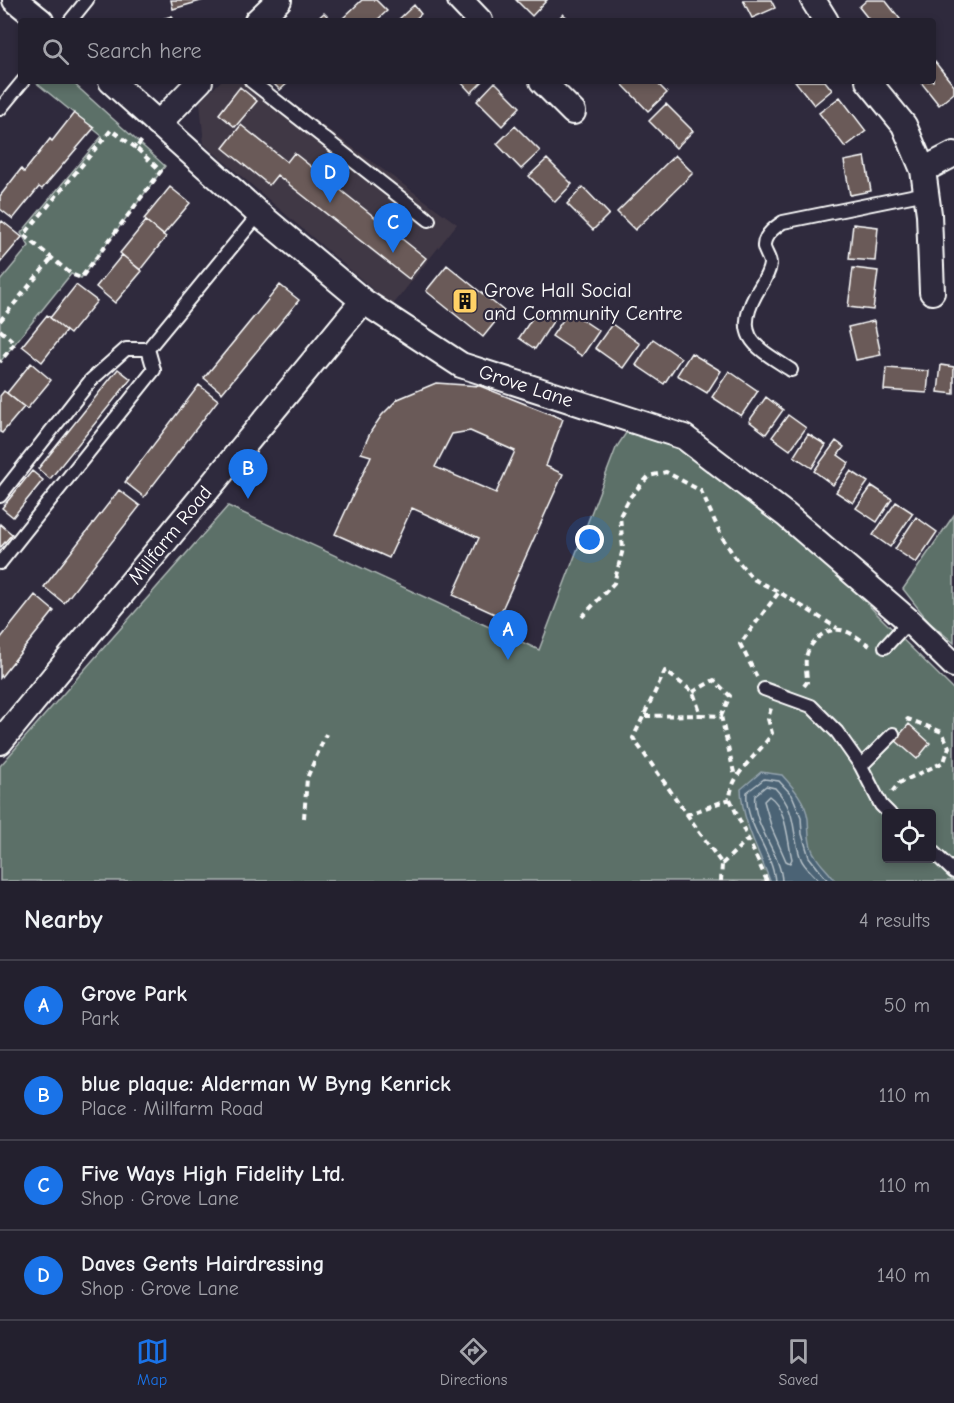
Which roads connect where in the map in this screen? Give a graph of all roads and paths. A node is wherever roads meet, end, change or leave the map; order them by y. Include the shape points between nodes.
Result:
1 (15, 0) edge
2 (87, 0) edge
3 (279, 0) edge
4 (460, 0) edge
5 (813, 0) edge
6 (37, 18) edge
7 (72, 18) edge
8 (260, 18) edge
9 (477, 18) edge
10 (824, 18) edge
11 (21, 84) edge
12 (114, 84) edge
13 (197, 84) edge
14 (255, 84) edge
15 (545, 84) edge
16 (870, 84) edge
17 (0, 109) edge
18 (573, 112) dead end
19 (157, 123) junction
20 (136, 148) junction
21 (954, 154) edge
22 (924, 181) junction
23 (260, 214) junction
24 (429, 220) dead end
25 (52, 258) junction
26 (932, 292) dead end
27 (363, 301) junction
28 (0, 321) edge
29 (0, 330) edge
30 (148, 350) junction
31 (0, 362) edge
32 (791, 370) dead end
33 (0, 496) edge
34 (0, 563) edge
35 (779, 592) junction
36 (582, 616) dead end
37 (909, 621) junction
38 (837, 629) junction
39 (885, 647) joint
40 (954, 665) edge
41 (764, 689) joint
42 (693, 692) junction
43 (787, 698) junction
44 (700, 715) junction
45 (645, 716) junction
46 (720, 716) junction
47 (326, 734) dead end
48 (893, 734) joint
49 (0, 742) edge
50 (861, 766) junction
51 (735, 777) junction
52 (730, 799) junction
53 (886, 809) edge
54 (686, 815) junction
55 (304, 818) dead end
56 (749, 838) junction
57 (936, 855) edge
58 (722, 864) junction
59 (954, 872) edge
60 (721, 881) edge
61 (767, 881) edge

1 - 6 street
2 - 7 lane
3 - 8 street
4 - 9 street
5 - 10 street
11 - 17 lane
12 - 19 street, Grove Lane
13 - 19 street
14 - 24 lane
15 - 18 street
16 - 22 street via 904,125
19 - 20 path
19 - 23 street, Grove Lane
20 - 25 path via 160,171 81,278
20 - 25 path via 111,130 24,235
21 - 22 street
22 - 26 street
22 - 32 lane via 783,222 767,236 764,246 770,262 768,273 747,311 746,321 753,343
23 - 27 street, Grove Lane
23 - 30 lane
25 - 28 path
27 - 37 street, Grove Lane via 461,365 684,437 786,514
27 - 49 street, Millfarm Road
29 - 31 path via 15,343
30 - 33 lane via 126,349 91,380
30 - 34 lane via 154,370
35 - 36 path via 753,579 735,560 701,490 666,471 649,476 630,496 620,516 623,549 614,583
35 - 38 path
35 - 41 path via 740,644
37 - 39 lane
37 - 40 street, Grove Lane
38 - 39 path via 852,633 874,648
38 - 43 path via 815,640 806,657 807,682 800,692
41 - 43 lane
42 - 44 path
42 - 45 path via 665,671
42 - 46 path via 714,680 730,696
43 - 50 lane via 811,706 837,732
43 - 51 path via 769,709 772,733
44 - 45 path
44 - 46 path
45 - 54 path via 633,738
46 - 51 path
47 - 55 path via 307,778
48 - 50 lane
48 - 53 path via 908,718 942,732 950,747 944,762 899,783
50 - 53 lane
51 - 52 path
52 - 54 path
52 - 56 path
54 - 58 path
56 - 58 path
56 - 61 path
57 - 59 lane
58 - 60 path

